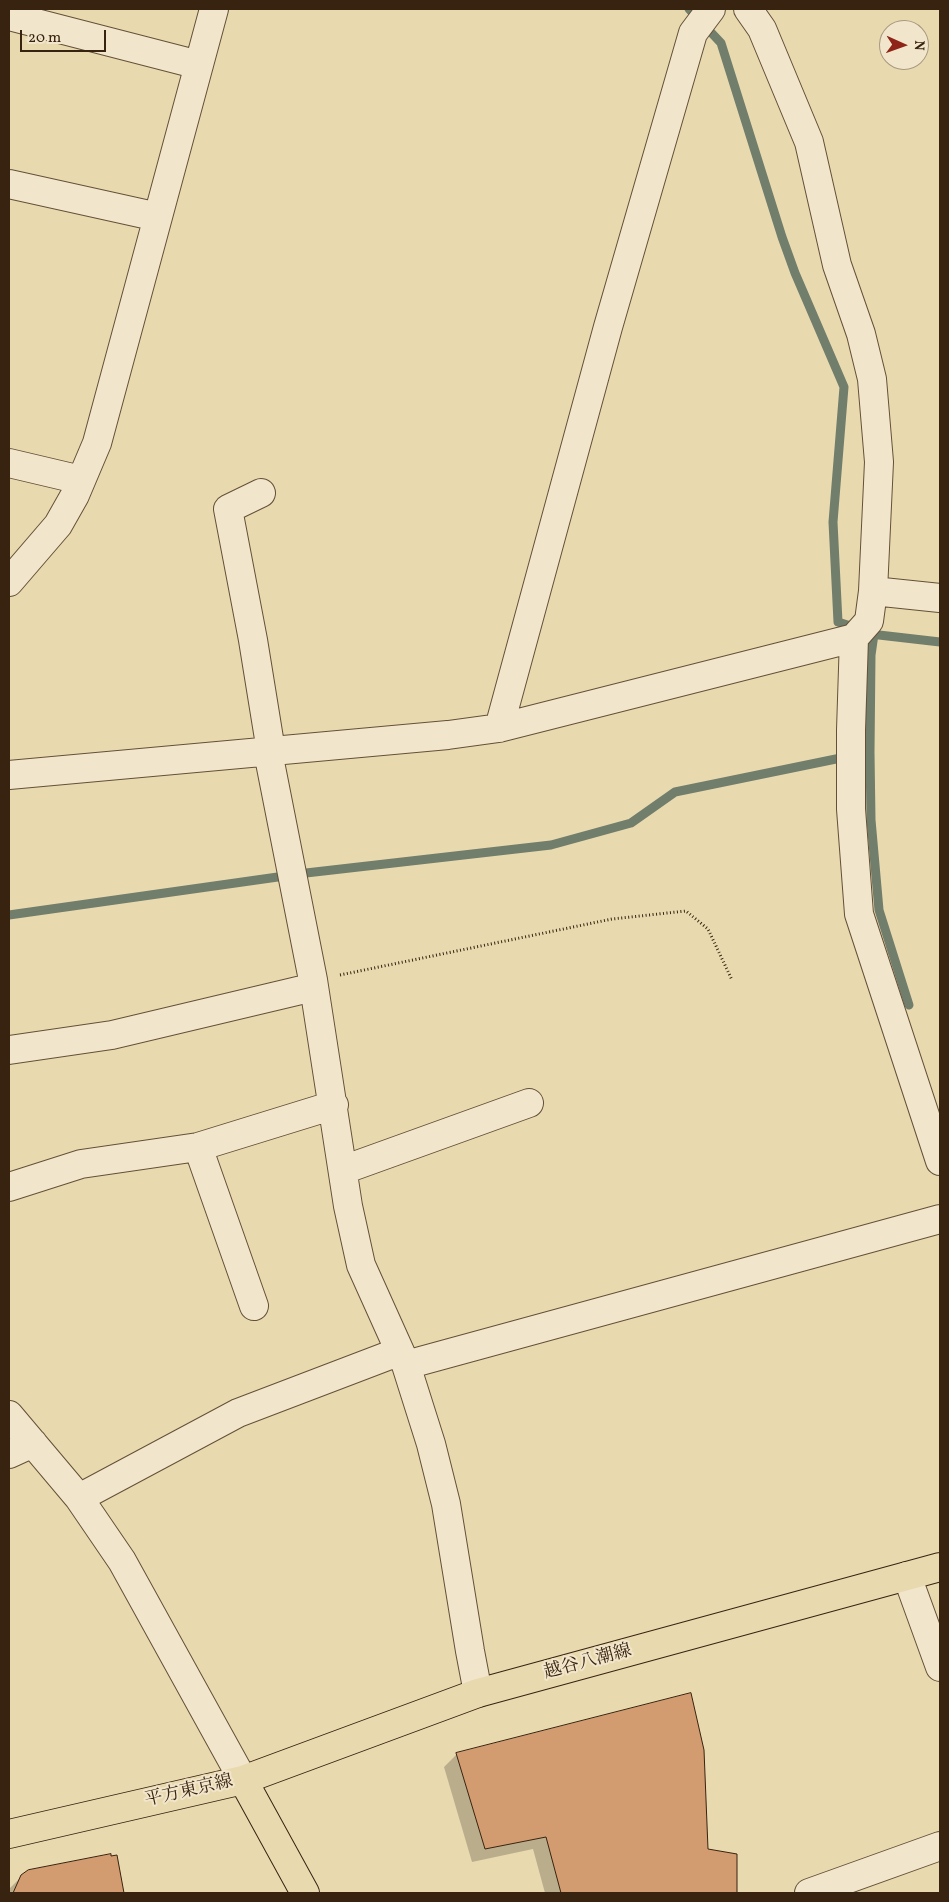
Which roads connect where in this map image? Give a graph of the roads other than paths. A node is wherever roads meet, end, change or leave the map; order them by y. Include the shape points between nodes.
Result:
1 (214, 9) edge
2 (711, 9) edge
3 (748, 9) edge
4 (9, 16) edge
5 (199, 65) junction
6 (9, 184) edge
7 (158, 217) junction
8 (9, 463) edge
9 (82, 480) junction
10 (261, 493) dead end
11 (9, 582) edge
12 (873, 591) junction
13 (940, 598) edge
14 (854, 638) junction
15 (498, 728) junction
16 (269, 751) junction
17 (9, 775) edge
18 (314, 984) junction
19 (9, 1050) edge
20 (529, 1103) dead end
21 (334, 1106) junction
22 (198, 1148) junction
23 (940, 1161) edge
24 (344, 1170) junction
25 (9, 1187) edge
26 (940, 1219) edge
27 (254, 1306) dead end
28 (402, 1358) junction
29 (9, 1415) edge
30 (21, 1449) edge
31 (79, 1498) junction
32 (940, 1567) edge
33 (907, 1576) junction
34 (940, 1667) edge
35 (478, 1693) junction
36 (243, 1780) junction
37 (9, 1834) edge
38 (940, 1846) edge
39 (305, 1893) edge
40 (809, 1893) edge

1 - 5 street
2 - 15 street via 693,33 608,326
3 - 12 street via 762,30 809,142 837,265 872,378 879,462
4 - 5 street
5 - 7 street
6 - 7 street
7 - 9 street via 97,443
8 - 9 street
9 - 11 street via 58,525
10 - 16 street via 228,509 253,640
12 - 13 street
12 - 14 street via 869,621
14 - 15 street
14 - 23 street via 851,809 859,914
15 - 16 street
16 - 17 street
16 - 18 street
18 - 19 street via 112,1035
18 - 21 street
20 - 24 street
21 - 22 street
21 - 24 street
22 - 25 street via 81,1164
22 - 27 street
24 - 28 street via 361,1265
26 - 28 street
28 - 31 street via 238,1413
28 - 35 street via 431,1444 446,1504
29 - 30 street
30 - 31 street
31 - 36 street via 122,1561
32 - 33 main road, 越谷八潮線
33 - 34 street
33 - 35 main road, 越谷八潮線
35 - 36 main road, 越谷八潮線
36 - 37 main road, 平方東京線
36 - 39 main road, 平方東京線
38 - 40 street

